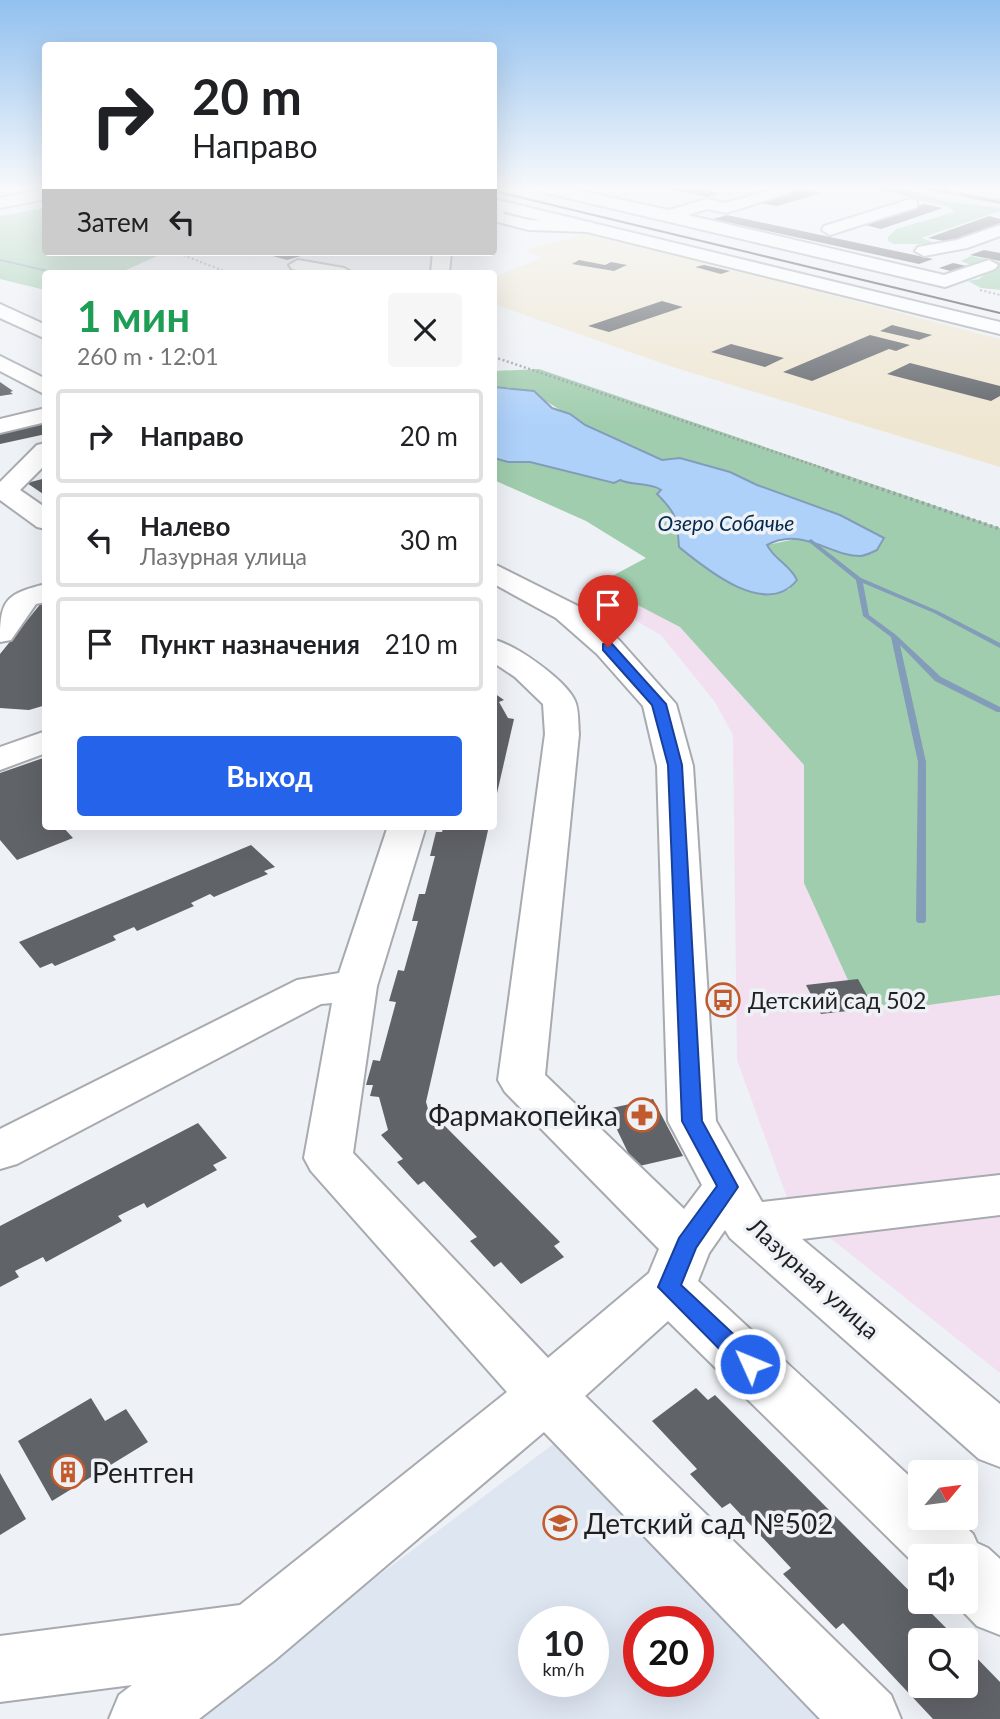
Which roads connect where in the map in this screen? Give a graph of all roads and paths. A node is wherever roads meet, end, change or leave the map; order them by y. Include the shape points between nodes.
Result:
1 (305, 266) edge
2 (749, 266) edge
3 (883, 266) edge
4 (995, 267) edge
5 (327, 270) edge
6 (0, 310) edge
7 (1000, 328) edge
8 (42, 331) edge
9 (497, 358) edge
10 (0, 362) edge
11 (42, 386) edge
12 (42, 416) edge
13 (0, 426) edge
14 (42, 454) edge
15 (42, 518) edge
16 (1000, 529) edge
17 (497, 575) edge
18 (42, 594) edge
19 (0, 633) edge
20 (497, 651) edge
21 (42, 743) edge
22 (0, 759) edge
23 (406, 830) edge
24 (356, 986) junction
25 (0, 1151) edge
26 (1000, 1195) edge
27 (738, 1205) junction
28 (678, 1266) junction
29 (546, 1395) junction
30 (1000, 1440) edge
31 (940, 1544) edge
32 (978, 1582) edge
33 (1000, 1603) edge
34 (252, 1637) junction
35 (0, 1669) edge
36 (143, 1719) edge
37 (867, 1719) edge

1 - 5 street
2 - 7 street
3 - 4 street via 945,281
6 - 8 street
9 - 16 path
10 - 11 street
12 - 13 street
14 - 15 street via 5,491
17 - 27 street, Лазурная улица via 566,612 608,647 659,704 675,765 692,1121
18 - 19 street via 26,598
20 - 28 street via 526,670 559,702 562,734 521,1080
21 - 22 street
23 - 24 street
24 - 25 street via 312,990
24 - 29 street via 328,1158
26 - 27 street via 881,1211
27 - 28 street
27 - 30 street, Лазурная улица
28 - 29 street
28 - 31 street
29 - 34 street
29 - 37 street
32 - 33 street
34 - 35 street
34 - 36 street

